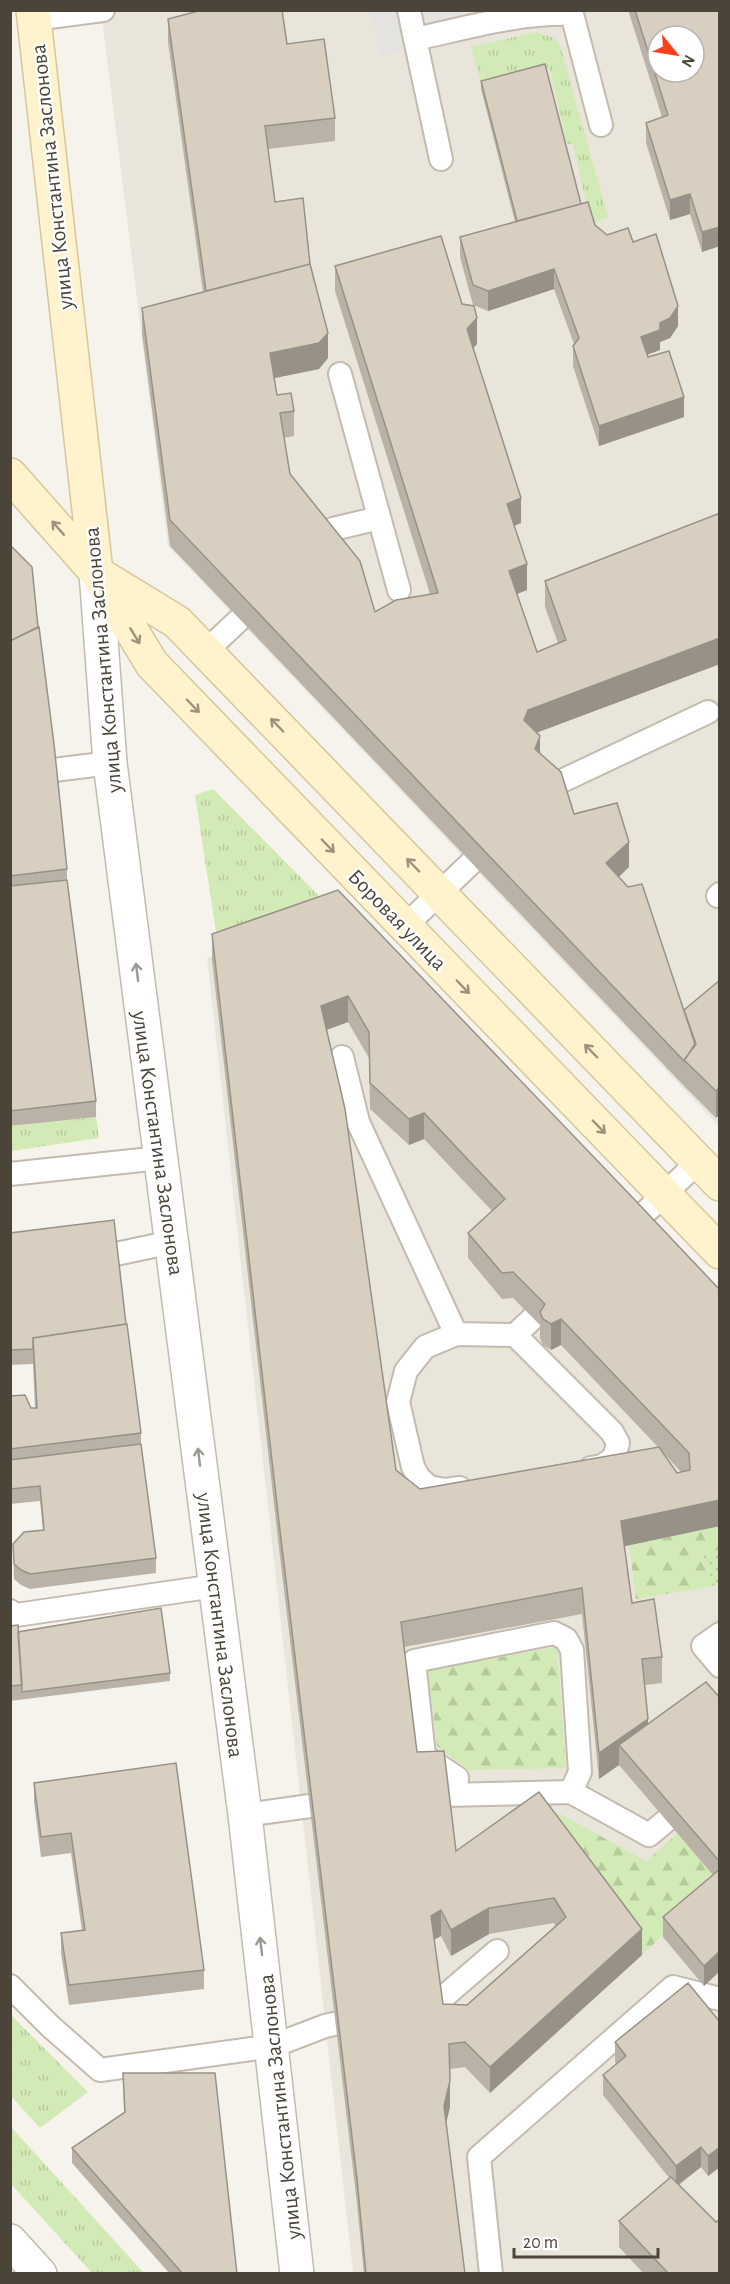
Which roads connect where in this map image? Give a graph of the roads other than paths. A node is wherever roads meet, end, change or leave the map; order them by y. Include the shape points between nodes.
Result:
1 (103, 10) edge
2 (409, 10) edge
3 (549, 12) edge
4 (33, 15) edge
5 (415, 39) junction
6 (601, 125) dead end
7 (441, 159) dead end
8 (340, 375) dead end
9 (10, 475) edge
10 (379, 518) junction
11 (322, 539) edge
12 (96, 572) junction
13 (399, 590) dead end
14 (240, 619) edge
15 (206, 651) junction
16 (708, 712) dead end
17 (110, 763) junction
18 (54, 770) edge
19 (549, 787) edge
20 (471, 863) edge
21 (440, 894) junction
22 (405, 926) junction
23 (342, 1057) dead end
24 (160, 1158) junction
25 (709, 1173) edge
26 (10, 1174) edge
27 (664, 1195) junction
28 (633, 1224) edge
29 (172, 1242) junction
30 (720, 1252) edge
31 (116, 1254) edge
32 (533, 1318) edge
33 (456, 1334) junction
34 (515, 1335) junction
35 (568, 1472) edge
36 (479, 1485) edge
37 (216, 1587) junction
38 (10, 1611) edge
39 (720, 1634) edge
40 (720, 1666) edge
41 (571, 1791) junction
42 (310, 1806) edge
43 (245, 1815) junction
44 (667, 1820) edge
45 (497, 1952) dead end
46 (10, 1986) edge
47 (720, 1999) edge
48 (273, 2046) junction
49 (10, 2241) edge
50 (40, 2274) edge
51 (297, 2274) edge
52 (491, 2274) edge

1 - 4 lane
2 - 5 lane
3 - 5 lane
3 - 6 lane via 572,14
4 - 12 street, улица Константина Заслонова
5 - 7 lane
8 - 10 lane
12 -> 9 street, Боровая улица
10 - 11 lane via 333,529
10 - 13 lane
12 - 15 street, Боровая улица via 177,622
12 - 17 street, улица Константина Заслонова
12 -> 22 street, Боровая улица via 152,664
14 - 15 lane
21 -> 15 street, Боровая улица
16 - 19 lane
17 - 18 lane
24 -> 17 street, улица Константина Заслонова
20 - 21 lane
21 - 22 lane
25 -> 21 street, Боровая улица
22 -> 27 street, Боровая улица
23 - 33 lane via 358,1122
24 - 26 lane
24 - 29 street, улица Константина Заслонова
25 - 27 lane
27 - 28 lane
27 - 30 street, Боровая улица
29 - 31 lane
37 -> 29 street, улица Константина Заслонова
32 - 34 lane
33 - 34 lane
33 - 36 lane via 425,1347 406,1371 398,1402 419,1478 429,1487 445,1490
34 - 35 lane via 612,1431 618,1443 614,1458 602,1466
37 - 38 lane via 16,1615
37 - 43 street, улица Константина Заслонова
39 - 40 lane via 703,1646
41 - 41 lane via 451,1794 456,1778 424,1756 414,1661 554,1633 566,1639 572,1650 580,1772
41 - 44 lane via 649,1835
42 - 43 lane
48 -> 43 street, улица Константина Заслонова
45 - 48 lane via 440,2000 325,2026
46 - 48 lane via 100,2070
47 - 52 lane via 673,1988 479,2157
48 - 51 street, улица Константина Заслонова
49 - 50 street

